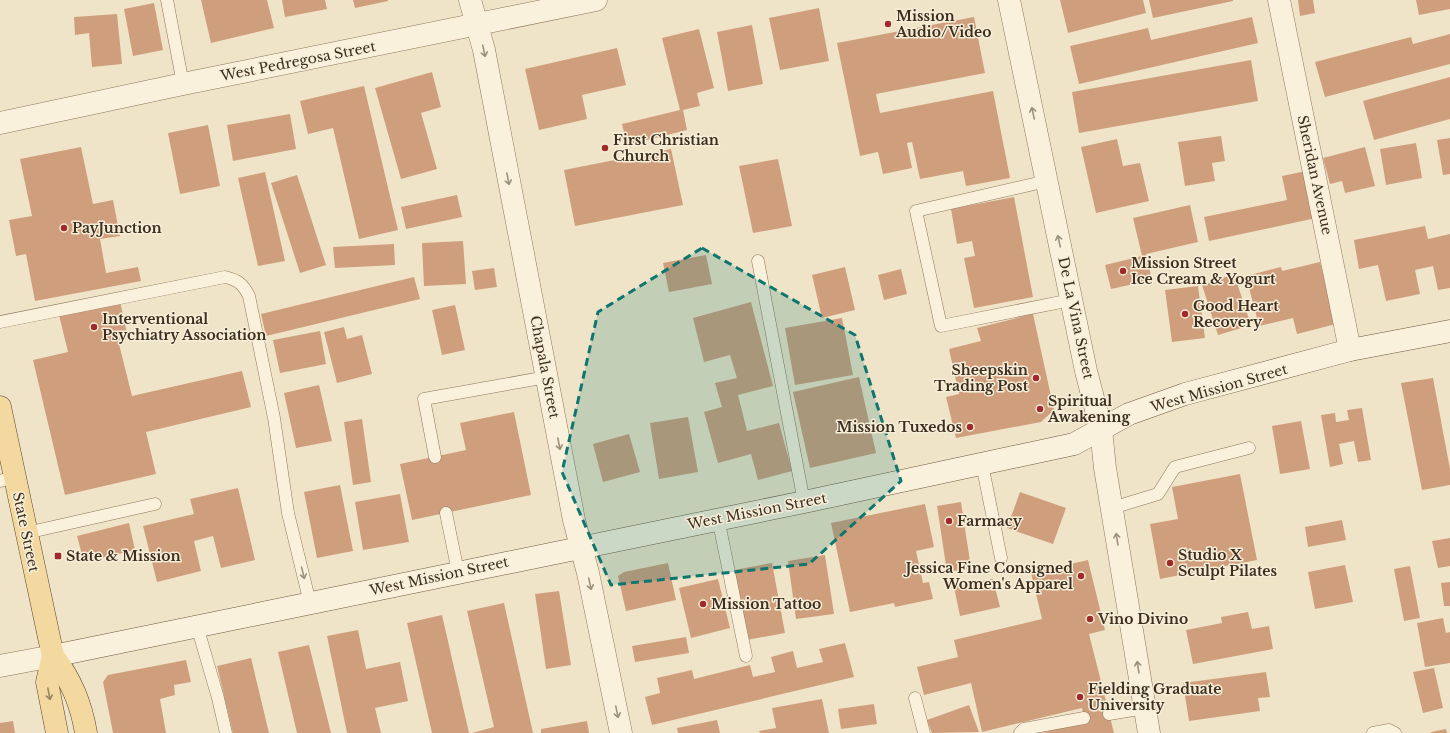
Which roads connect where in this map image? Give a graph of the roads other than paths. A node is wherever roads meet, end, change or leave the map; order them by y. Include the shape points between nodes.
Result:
1 (167, 0) edge
2 (470, 0) edge
3 (596, 0) edge
4 (1009, 0) edge
5 (1279, 0) edge
6 (477, 24) junction
7 (183, 84) junction
8 (0, 124) edge
9 (1047, 181) junction
10 (758, 261) dead end
11 (1071, 300) junction
12 (0, 322) edge
13 (1450, 331) edge
14 (1350, 350) junction
15 (546, 377) junction
16 (0, 407) edge
17 (1100, 429) junction
18 (1249, 448) dead end
19 (435, 457) dead end
20 (982, 464) junction
21 (7, 479) edge
22 (804, 502) junction
23 (155, 504) dead end
24 (1112, 508) junction
25 (446, 513) dead end
26 (718, 518) junction
27 (26, 532) junction
28 (580, 547) junction
29 (1001, 558) dead end
30 (458, 572) junction
31 (310, 603) junction
32 (197, 626) junction
33 (53, 656) junction
34 (746, 656) dead end
35 (0, 666) edge
36 (915, 698) dead end
37 (1145, 708) junction
38 (1109, 714) dead end
39 (1084, 718) dead end
40 (57, 733) edge
41 (86, 733) edge
42 (226, 733) edge
43 (621, 733) edge
44 (924, 733) edge
45 (1020, 733) edge
46 (1149, 733) edge
47 (1373, 733) edge
48 (1396, 733) edge

1 - 7 lane
2 - 6 street, Chapala Street
3 - 6 street, West Pedregosa Street
9 -> 4 street, De La Vina Street
5 - 14 street, Sheridan Avenue
6 - 7 street, West Pedregosa Street
6 -> 15 street, Chapala Street
7 - 8 street, West Pedregosa Street
11 -> 9 street, De La Vina Street
9 - 11 lane via 916,211 941,326
10 - 22 lane
11 - 17 street, De La Vina Street
12 -> 31 lane via 225,277 243,284 249,296 254,319 274,418 288,512
13 - 14 street, West Mission Street
14 - 17 street, West Mission Street via 1186,394 1129,414
15 - 19 lane via 424,399
15 -> 28 street, Chapala Street
16 - 21 main road, State Street
17 - 20 street, West Mission Street via 1074,444
17 - 24 street, De La Vina Street
18 - 24 lane via 1175,467 1158,494
20 - 22 street, West Mission Street
20 - 29 lane
21 - 27 main road, State Street
22 - 26 street, West Mission Street
23 - 27 lane
37 -> 24 street, De La Vina Street
25 - 30 lane
26 - 28 street, West Mission Street
26 - 34 lane
27 - 33 main road, State Street
28 - 30 street, West Mission Street
28 -> 43 street, Chapala Street via 588,573
30 - 31 street, West Mission Street
31 - 32 street, West Mission Street
32 - 33 street, West Mission Street
32 - 42 lane
33 - 35 street, West Mission Street
33 -> 40 main road, State Street via 47,682
33 - 41 main road, State Street via 69,678
36 - 44 lane
37 - 38 lane
37 - 46 street, De La Vina Street
39 - 45 lane via 1024,729
47 - 48 lane via 1388,730

